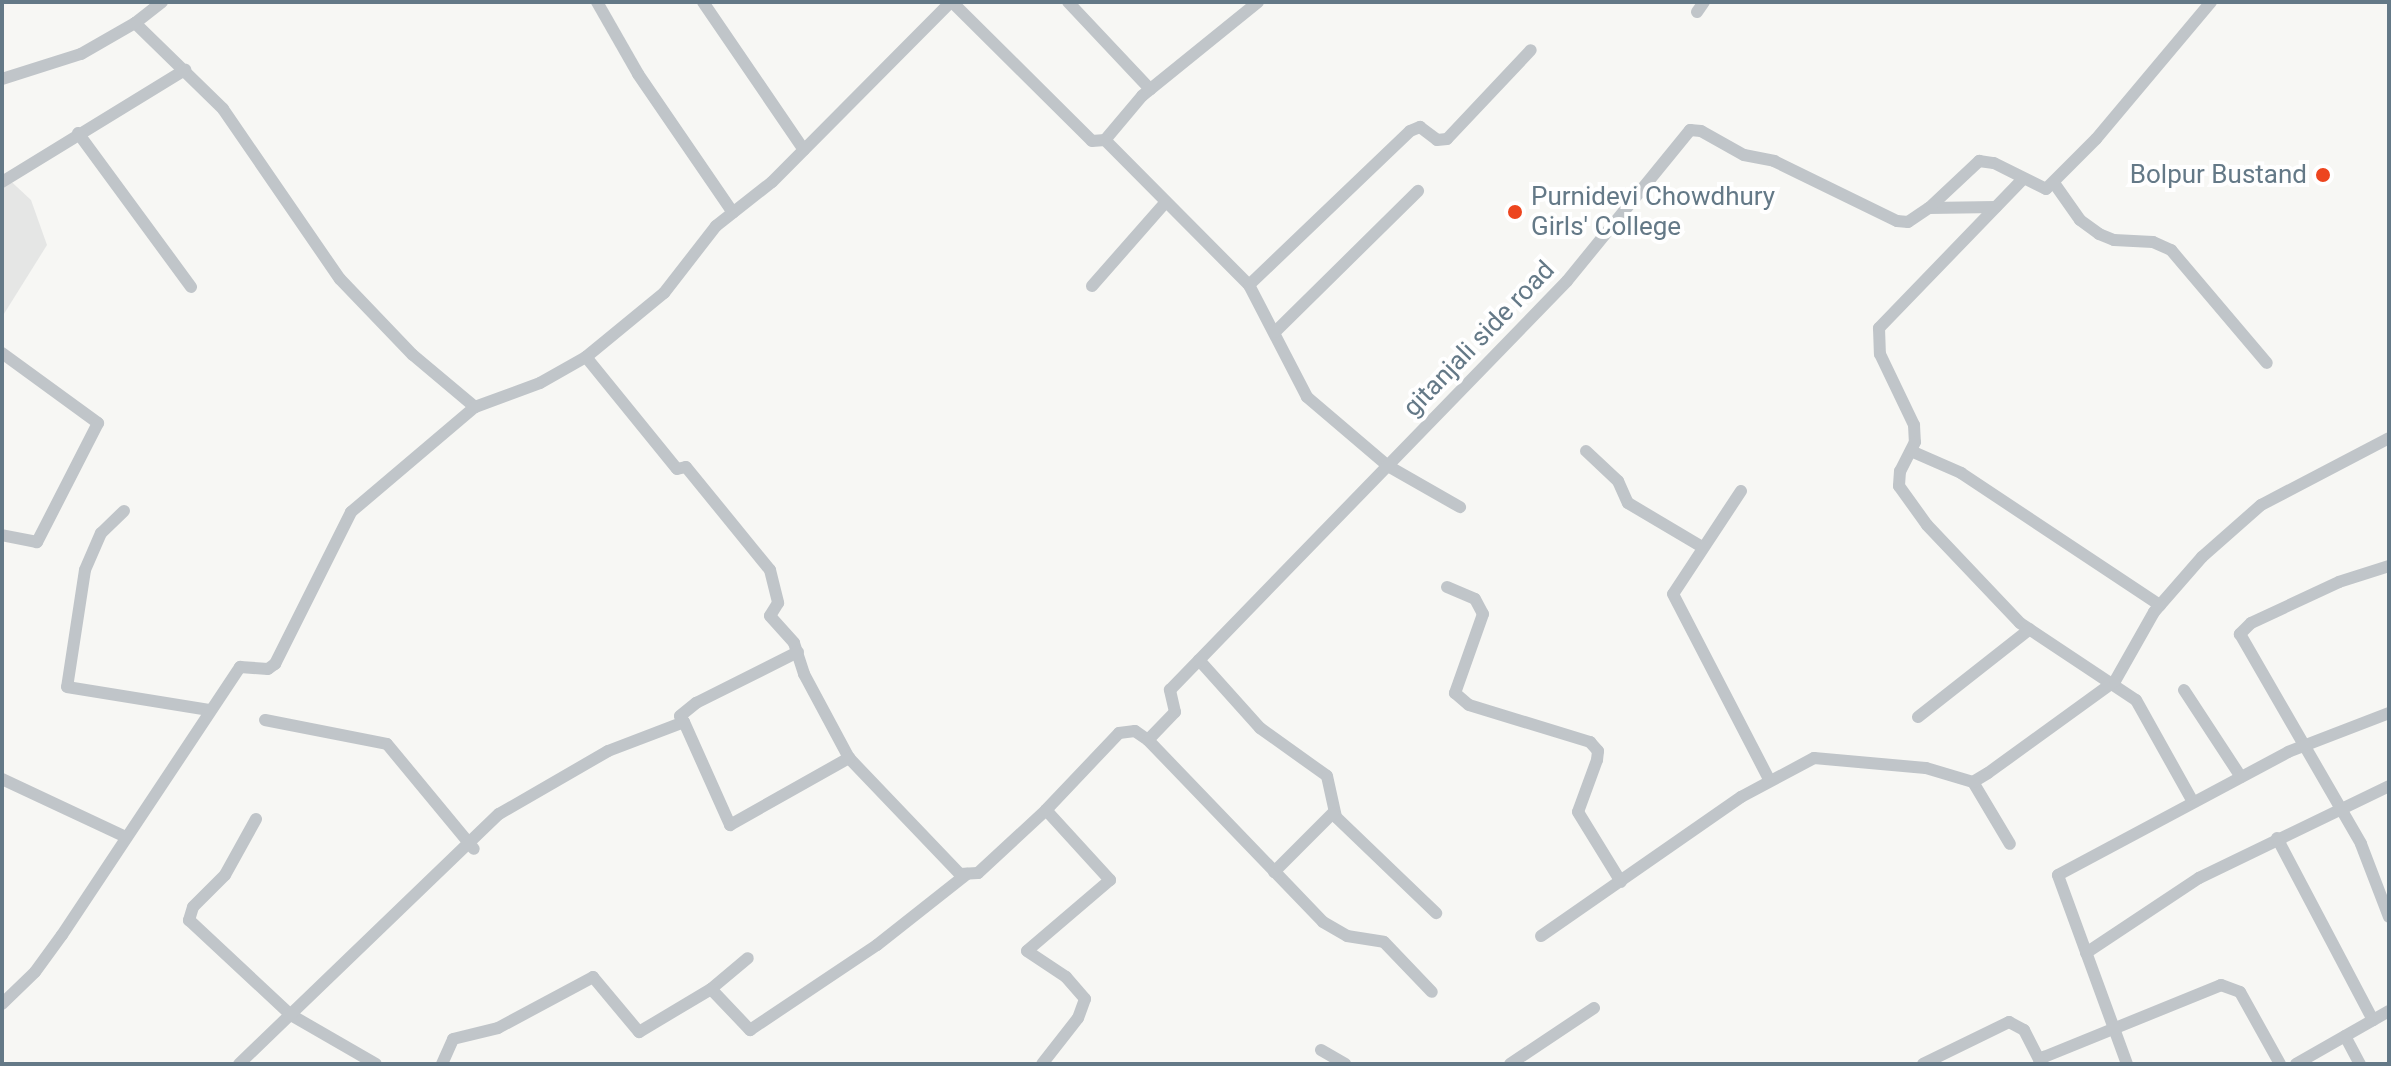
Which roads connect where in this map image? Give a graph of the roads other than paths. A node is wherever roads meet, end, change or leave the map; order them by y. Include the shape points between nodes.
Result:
1 (162, 2) edge
2 (597, 2) edge
3 (703, 2) edge
4 (951, 2) edge
5 (1068, 2) edge
6 (1258, 2) edge
7 (2211, 2) edge
8 (135, 23) junction
9 (1531, 50) dead end
10 (185, 70) junction
11 (2, 79) edge
12 (1150, 89) junction
13 (78, 133) junction
14 (1105, 140) junction
15 (804, 150) junction
16 (2022, 180) junction
17 (2, 182) edge
18 (2054, 183) junction
19 (1418, 191) dead end
20 (1165, 203) junction
21 (1996, 207) junction
22 (1929, 208) junction
23 (733, 213) junction
24 (1249, 285) junction
25 (1092, 286) dead end
26 (191, 287) dead end
27 (1275, 332) junction
28 (2, 353) edge
29 (586, 357) junction
30 (2267, 363) dead end
31 (475, 407) junction
32 (2389, 438) edge
33 (1586, 451) dead end
34 (1911, 451) junction
35 (1388, 466) junction
36 (1741, 491) dead end
37 (1460, 507) dead end
38 (124, 511) dead end
39 (2, 535) edge
40 (1702, 547) junction
41 (2389, 566) edge
42 (1447, 587) dead end
43 (2160, 605) junction
44 (2030, 629) junction
45 (798, 652) junction
46 (1199, 660) junction
47 (2115, 681) junction
48 (2184, 690) dead end
49 (209, 710) junction
50 (2389, 713) edge
51 (1918, 717) dead end
52 (265, 720) dead end
53 (684, 722) junction
54 (1148, 740) junction
55 (2307, 746) junction
56 (849, 758) junction
57 (2241, 777) junction
58 (2, 779) edge
59 (1769, 779) junction
60 (1973, 782) junction
61 (2389, 786) edge
62 (2193, 802) junction
63 (2339, 808) junction
64 (1046, 810) junction
65 (1333, 813) junction
66 (256, 819) dead end
67 (126, 837) junction
68 (2277, 838) junction
69 (2010, 844) dead end
70 (473, 847) junction
71 (1274, 872) junction
72 (967, 874) junction
73 (1621, 882) junction
74 (1436, 913) dead end
75 (2389, 917) edge
76 (1541, 936) dead end
77 (2086, 953) junction
78 (748, 958) dead end
79 (711, 989) junction
80 (1432, 992) dead end
81 (2, 1004) edge
82 (1594, 1008) dead end
83 (2389, 1011) edge
84 (291, 1015) junction
85 (2373, 1020) junction
86 (2115, 1032) junction
87 (2345, 1036) junction
88 (1321, 1050) dead end
89 (2039, 1062) edge
90 (239, 1064) edge
91 (376, 1064) edge
92 (442, 1064) edge
93 (1042, 1064) edge
94 (1345, 1064) edge
95 (1510, 1064) edge
96 (1923, 1064) edge
97 (2127, 1064) edge
98 (2280, 1064) edge
99 (2296, 1064) edge
100 (2360, 1064) edge

1 - 8 street
2 - 23 street via 638,74
3 - 15 street
4 - 14 street via 1092,141
4 - 15 street
5 - 12 street
6 - 12 street
7 - 18 street
8 - 10 street
8 - 11 street via 81,54
9 - 24 street via 1447,139 1437,140 1420,127 1410,131
10 - 13 street
10 - 31 street via 223,109 340,279 413,355
12 - 14 street
13 - 17 street
13 - 26 street
14 - 20 street
15 - 23 street
16 - 18 street, gitanjali side road via 2040,190
16 - 21 street
16 - 22 street, gitanjali side road via 1994,163 1979,161
18 - 30 street via 2080,220 2099,234 2171,250
19 - 27 street
20 - 24 street
20 - 25 street
21 - 22 street
21 - 34 street via 1879,328 1880,354 1914,425
22 - 35 street, gitanjali side road via 1908,222 1897,221 1774,161 1744,155 1690,130 1567,281
23 - 29 street via 716,226 664,293
24 - 27 street
27 - 35 street via 1307,397
28 - 39 street via 98,423 37,542
29 - 31 street via 540,383
29 - 45 street via 677,469 686,467 770,570 778,603 770,616
31 - 49 street via 351,512 275,664 268,669 240,667
32 - 43 street via 2261,505 2202,557
33 - 40 street via 1618,481 1628,503
34 - 43 street via 1961,473
34 - 44 street via 1898,479 1907,500 1979,583
35 - 37 street
35 - 46 street, gitanjali side road
36 - 40 street
38 - 49 street via 101,533 85,570 67,687
40 - 59 street via 1677,584 1676,604
41 - 55 street via 2339,582 2242,630 2241,639
42 - 73 street via 1475,599 1483,614 1455,693 1483,710 1590,742 1598,751 1578,812
43 - 47 street
44 - 47 street
44 - 51 street
45 - 53 street via 696,703 680,716
45 - 56 street via 804,674
46 - 54 street, gitanjali side road via 1170,690 1175,712
46 - 65 street via 1260,728 1327,776 1333,786
47 - 60 street
47 - 62 street via 2149,716
48 - 57 street
49 - 67 street
50 - 55 street
52 - 70 street via 387,744
53 - 56 street via 730,825
53 - 70 street via 608,751 499,814
54 - 64 street via 1135,731 1119,733
54 - 71 street
55 - 57 street
55 - 63 street
56 - 72 street via 960,874
57 - 62 street
58 - 67 street
59 - 60 street via 1814,758 1926,768
59 - 73 street
60 - 69 street
61 - 63 street
62 - 77 street via 2058,875
63 - 68 street
63 - 75 street via 2361,844
64 - 72 street via 978,873
64 - 93 street via 1110,880 1027,951 1066,977 1085,999 1078,1018
65 - 71 street
65 - 74 street
66 - 84 street via 225,875 193,907 189,920
67 - 81 street via 35,972
68 - 77 street via 2199,878
68 - 85 street
70 - 84 street
71 - 80 street via 1334,930 1384,942 1398,952
72 - 79 street via 877,945 750,1030
73 - 76 street
77 - 86 street
78 - 79 street
79 - 92 street via 639,1032 593,977 498,1028 453,1039
82 - 95 street
83 - 85 street
84 - 90 street
84 - 91 street
85 - 87 street
86 - 89 street
86 - 97 street
86 - 98 street via 2221,985 2232,985
87 - 99 street
87 - 100 street
88 - 94 street
89 - 96 street via 2024,1030 2009,1022

